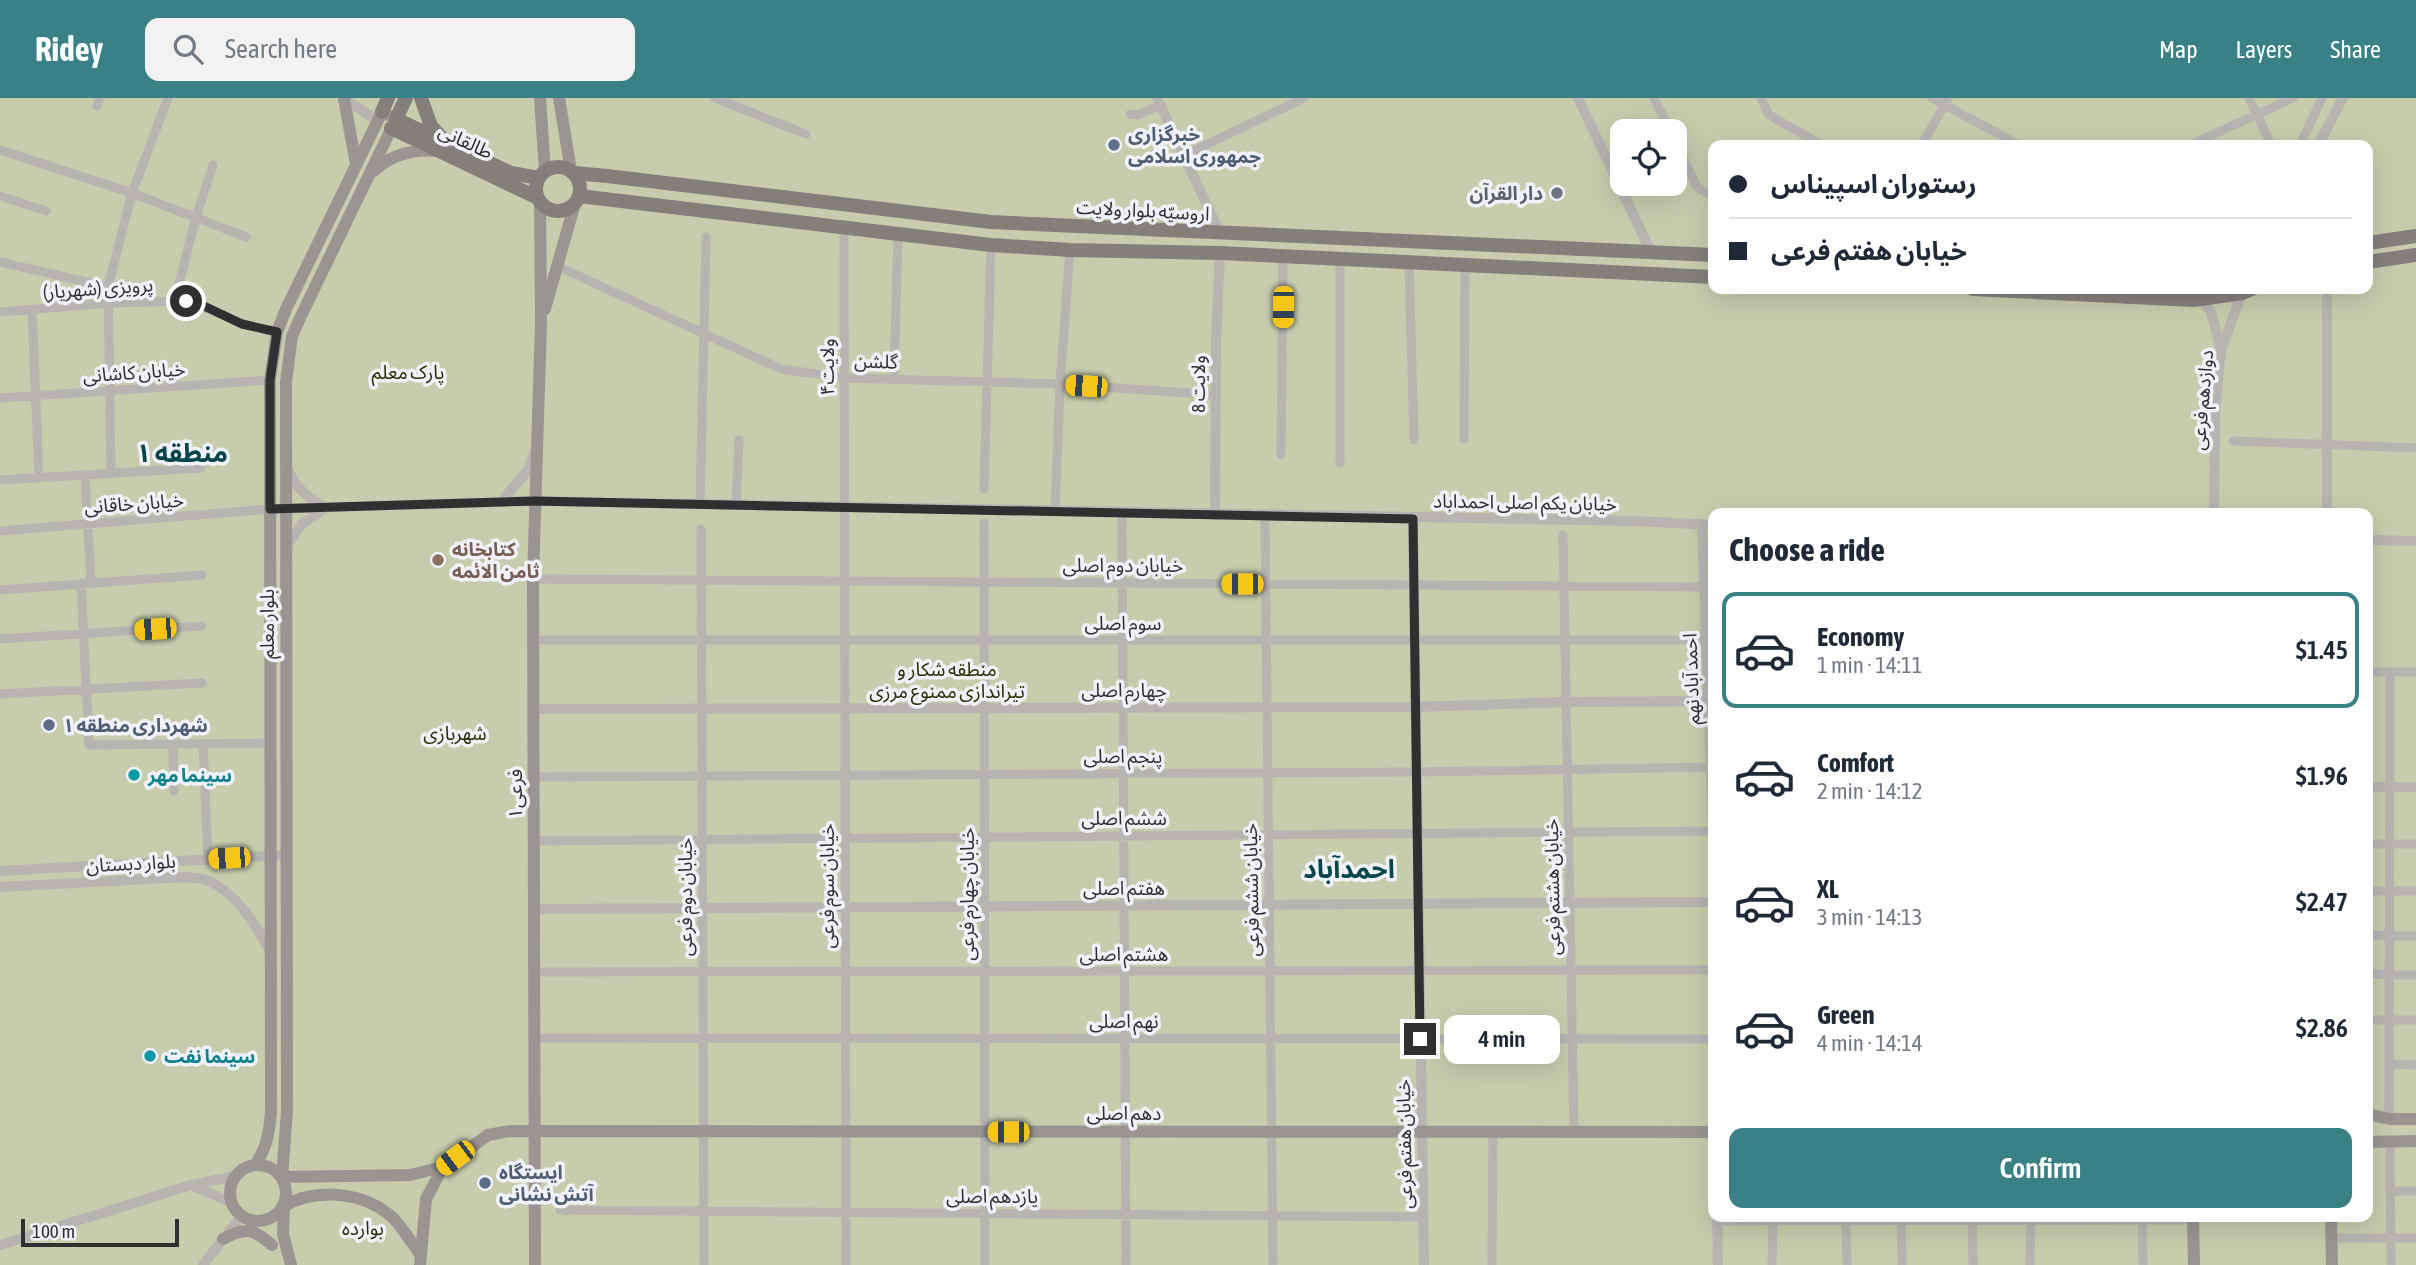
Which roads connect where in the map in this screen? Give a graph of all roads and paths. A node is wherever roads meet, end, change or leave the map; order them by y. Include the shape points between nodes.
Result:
1 (168, 98) edge
2 (344, 98) edge
3 (406, 98) edge
4 (421, 98) edge
5 (540, 98) edge
6 (559, 98) edge
7 (715, 98) edge
8 (1304, 98) edge
9 (1578, 98) edge
10 (1654, 98) edge
11 (1761, 98) edge
12 (1932, 98) edge
13 (2249, 98) edge
14 (2293, 98) edge
15 (2322, 98) edge
16 (2343, 98) edge
17 (1158, 101) edge
18 (1946, 102) edge
19 (382, 110) edge
20 (1129, 114) dead end
21 (2258, 116) junction
22 (1664, 119) edge
23 (393, 123) junction
24 (806, 134) dead end
25 (1813, 140) edge
26 (1925, 140) edge
27 (2010, 140) edge
28 (2202, 140) edge
29 (2269, 140) edge
30 (2302, 140) edge
31 (2321, 140) edge
32 (445, 147) junction
33 (0, 150) edge
34 (1185, 155) junction
35 (356, 164) junction
36 (213, 165) dead end
37 (1687, 166) edge
38 (572, 172) junction
39 (542, 175) junction
40 (368, 176) junction
41 (132, 193) junction
42 (1708, 194) edge
43 (0, 196) edge
44 (539, 199) junction
45 (577, 200) junction
46 (46, 211) dead end
47 (196, 217) junction
48 (992, 222) junction
49 (1020, 223) junction
50 (844, 227) junction
51 (898, 233) junction
52 (1220, 233) junction
53 (2416, 236) edge
54 (246, 237) dead end
55 (706, 237) dead end
56 (1435, 242) junction
57 (2373, 242) edge
58 (991, 244) junction
59 (1479, 244) junction
60 (1018, 245) junction
61 (1070, 250) junction
62 (1651, 252) junction
63 (1220, 253) junction
64 (1708, 255) edge
65 (2416, 255) edge
66 (1283, 258) junction
67 (1340, 260) junction
68 (2373, 261) edge
69 (0, 262) edge
70 (1409, 263) junction
71 (1434, 265) junction
72 (557, 266) junction
73 (1470, 266) junction
74 (1708, 277) edge
75 (108, 287) junction
76 (2102, 294) edge
77 (2226, 294) edge
78 (2244, 294) edge
79 (2327, 294) edge
80 (2201, 299) junction
81 (175, 300) junction
82 (110, 303) junction
83 (32, 310) junction
84 (0, 312) edge
85 (541, 323) junction
86 (277, 332) junction
87 (704, 332) junction
88 (2221, 350) junction
89 (844, 378) junction
90 (894, 379) junction
91 (270, 380) junction
92 (987, 382) junction
93 (1060, 384) junction
94 (109, 391) junction
95 (1216, 395) junction
96 (35, 396) junction
97 (0, 398) edge
98 (1464, 439) dead end
99 (739, 440) dead end
100 (1414, 440) dead end
101 (2233, 441) dead end
102 (2327, 444) junction
103 (2416, 448) edge
104 (536, 449) junction
105 (1281, 455) dead end
106 (1340, 463) dead end
107 (286, 465) junction
108 (201, 468) dead end
109 (111, 474) junction
110 (85, 475) junction
111 (39, 478) junction
112 (0, 480) edge
113 (984, 489) dead end
114 (534, 501) junction
115 (501, 502) junction
116 (700, 504) junction
117 (736, 505) junction
118 (844, 507) junction
119 (325, 508) junction
120 (2214, 508) edge
121 (2327, 508) edge
122 (270, 509) junction
123 (286, 509) junction
124 (1055, 511) junction
125 (1122, 513) junction
126 (1215, 514) junction
127 (1265, 516) junction
128 (1413, 519) junction
129 (88, 523) junction
130 (984, 523) dead end
131 (1708, 525) edge
132 (701, 529) dead end
133 (0, 531) edge
134 (1563, 535) dead end
135 (2373, 540) edge
136 (2416, 541) edge
137 (286, 547) junction
138 (202, 575) dead end
139 (533, 579) junction
140 (701, 580) junction
141 (844, 581) junction
142 (984, 582) junction
143 (86, 583) junction
144 (1122, 583) junction
145 (1265, 584) junction
146 (1414, 585) junction
147 (1564, 586) junction
148 (1708, 587) edge
149 (0, 590) edge
150 (202, 625) dead end
151 (83, 634) junction
152 (0, 639) edge
153 (533, 640) junction
154 (702, 640) junction
155 (844, 640) junction
156 (985, 640) junction
157 (1123, 640) junction
158 (1266, 640) junction
159 (1415, 640) junction
160 (1565, 640) junction
161 (1708, 640) edge
162 (2373, 672) edge
163 (2390, 672) junction
164 (2416, 672) edge
165 (202, 683) dead end
166 (86, 689) junction
167 (0, 694) edge
168 (1708, 701) edge
169 (1566, 702) junction
170 (1416, 707) junction
171 (985, 708) junction
172 (1123, 708) junction
173 (1267, 708) junction
174 (534, 709) junction
175 (702, 709) junction
176 (844, 709) junction
177 (270, 743) junction
178 (173, 744) junction
179 (203, 744) junction
180 (1708, 767) edge
181 (1568, 768) junction
182 (1268, 772) junction
183 (1417, 772) junction
184 (1123, 774) junction
185 (844, 775) junction
186 (985, 775) junction
187 (702, 776) junction
188 (534, 777) junction
189 (2373, 787) edge
190 (2389, 787) junction
191 (2416, 787) edge
192 (174, 790) dead end
193 (1569, 832) junction
194 (1708, 832) edge
195 (1418, 834) junction
196 (1268, 835) junction
197 (1124, 836) junction
198 (985, 837) junction
199 (845, 838) junction
200 (702, 839) junction
201 (534, 841) junction
202 (2373, 844) edge
203 (2389, 844) junction
204 (2416, 844) edge
205 (287, 855) junction
206 (271, 856) junction
207 (208, 859) junction
208 (0, 871) edge
209 (0, 887) edge
210 (2373, 891) edge
211 (2389, 891) junction
212 (2416, 891) edge
213 (1708, 902) edge
214 (1570, 903) junction
215 (1419, 904) junction
216 (1269, 905) junction
217 (985, 906) junction
218 (1124, 906) junction
219 (845, 907) junction
220 (702, 908) junction
221 (534, 909) junction
222 (2373, 936) edge
223 (2389, 936) junction
224 (2416, 936) edge
225 (271, 953) junction
226 (1708, 970) edge
227 (1124, 971) junction
228 (1270, 971) junction
229 (1419, 971) junction
230 (1572, 971) junction
231 (534, 972) junction
232 (703, 972) junction
233 (845, 972) junction
234 (985, 972) junction
235 (2373, 974) edge
236 (2389, 975) junction
237 (2416, 975) edge
238 (2373, 1020) edge
239 (2389, 1020) junction
240 (2416, 1020) edge
241 (535, 1038) junction
242 (703, 1038) junction
243 (845, 1038) junction
244 (985, 1038) junction
245 (1125, 1038) junction
246 (1270, 1038) junction
247 (1420, 1039) junction
248 (1573, 1039) junction
249 (1708, 1039) edge
250 (2389, 1064) junction
251 (2416, 1065) edge
252 (2373, 1115) edge
253 (2389, 1119) junction
254 (2416, 1119) edge
255 (535, 1131) junction
256 (703, 1131) junction
257 (845, 1132) junction
258 (985, 1132) junction
259 (1125, 1132) junction
260 (1271, 1132) junction
261 (1422, 1132) junction
262 (1493, 1132) junction
263 (1574, 1132) junction
264 (1708, 1132) edge
265 (2390, 1140) junction
266 (2416, 1141) edge
267 (2373, 1142) edge
268 (255, 1165) junction
269 (443, 1167) junction
270 (236, 1176) junction
271 (282, 1177) junction
272 (191, 1185) junction
273 (2391, 1191) junction
274 (2416, 1191) edge
275 (232, 1203) junction
276 (284, 1206) junction
277 (560, 1210) dead end
278 (704, 1211) junction
279 (845, 1212) junction
280 (985, 1213) junction
281 (1126, 1214) junction
282 (1272, 1215) junction
283 (241, 1216) junction
284 (1423, 1217) junction
285 (254, 1222) junction
286 (1717, 1222) edge
287 (1773, 1222) edge
288 (1846, 1222) edge
289 (1901, 1222) edge
290 (1972, 1222) edge
291 (2031, 1222) edge
292 (2142, 1222) edge
293 (2193, 1222) edge
294 (2330, 1222) edge
295 (2330, 1238) junction
296 (2391, 1238) junction
297 (2416, 1238) edge
298 (223, 1239) junction
299 (0, 1245) edge
300 (272, 1245) junction
301 (420, 1259) edge
302 (203, 1265) edge
303 (282, 1265) edge
304 (291, 1265) edge
305 (535, 1265) edge
306 (704, 1265) edge
307 (846, 1265) edge
308 (985, 1265) edge
309 (1126, 1265) edge
310 (1273, 1265) edge
311 (1423, 1265) edge
312 (1492, 1265) edge
313 (1718, 1265) edge
314 (1772, 1265) edge
315 (1847, 1265) edge
316 (1902, 1265) edge
317 (1972, 1265) edge
318 (2030, 1265) edge
319 (2143, 1265) edge
320 (2194, 1265) edge
321 (2332, 1265) edge
322 (2391, 1265) edge

1 - 41 street
2 - 19 street
2 - 35 main road
3 - 23 main road, بلوار معلم
4 - 32 main road
5 - 39 main road
6 - 38 main road
7 - 24 street
8 - 34 street
9 - 62 street
10 - 22 street
11 - 25 street via 1769,115
12 - 18 street
13 - 21 street
14 - 21 street
15 - 30 street
16 - 31 street
17 - 20 street via 1139,115
17 - 34 street
18 - 26 street
18 - 27 street
19 - 23 main road
19 - 35 main road, بلوار معلم
21 - 28 street
21 - 29 street
23 - 32 main road, طالقانی
23 - 40 main road, بلوار معلم
32 - 39 main road, طالقانی via 511,173
32 - 40 main road via 402,153
32 - 44 main road, طالقانی
33 - 41 street
34 - 52 street
35 - 86 main road, بلوار معلم
36 - 47 street
37 - 42 street via 1697,187
38 - 39 main road via 555,167
38 - 45 main road via 580,184
38 - 48 main road, اروسیّه بلوار ولایت
39 - 44 main road via 536,189
40 - 107 main road, بلوار معلم via 292,336 286,382
41 - 47 street
41 - 75 street
43 - 46 street
44 - 45 main road via 557,211
44 - 85 main road
45 - 50 main road, اروسیّه بلوار ولایت
45 - 72 main road
47 - 54 street
47 - 81 street
48 - 49 main road, اروسیّه بلوار ولایت
48 - 58 main road
49 - 52 main road, اروسیّه بلوار ولایت
49 - 60 main road via 1014,234
50 - 51 main road, اروسیّه بلوار ولایت
50 - 89 street, ولایت۴
51 - 58 main road, اروسیّه بلوار ولایت
51 - 90 street
52 - 56 main road, اروسیّه بلوار ولایت
53 - 57 main road
55 - 87 street
56 - 59 main road, اروسیّه بلوار ولایت
56 - 71 main road via 1438,254
58 - 60 main road, اروسیّه بلوار ولایت
58 - 92 street
59 - 62 main road, اروسیّه بلوار ولایت
59 - 73 main road
60 - 61 main road, اروسیّه بلوار ولایت
61 - 63 main road, اروسیّه بلوار ولایت
61 - 93 street
62 - 64 main road, اروسیّه بلوار ولایت
63 - 66 main road, اروسیّه بلوار ولایت
63 - 95 street, ولایت 8
65 - 68 main road
66 - 67 main road, اروسیّه بلوار ولایت
66 - 105 street
67 - 70 main road, اروسیّه بلوار ولایت
67 - 106 street
69 - 75 street
70 - 71 main road, اروسیّه بلوار ولایت
70 - 100 street
71 - 73 main road, اروسیّه بلوار ولایت
72 - 85 main road
72 - 87 street, گلشن
73 - 74 main road, اروسیّه بلوار ولایت
73 - 98 street
75 - 82 street
76 - 80 main road
77 - 80 main road
78 - 88 street, دوازدهم فرعی
79 - 102 street
80 - 88 street via 2211,312
81 - 82 street, پرویزی (شهریار)
81 - 86 street, پرویزی (شهریار)
82 - 83 street, پرویزی (شهریار)
82 - 94 street
83 - 84 street, پرویزی (شهریار)
83 - 96 street
85 - 104 main road, فرعی۱
86 - 91 main road, بلوار معلم
87 - 89 street, گلشن via 781,369
87 - 116 street
88 - 120 street, دوازدهم فرعی
89 - 90 street, گلشن
89 - 118 street, ولایت۴
90 - 92 street, گلشن
91 - 94 street, خیابان کاشانی
91 - 122 main road, بلوار معلم
92 - 93 street, گلشن
92 - 113 street
93 - 95 street, گلشن
93 - 124 street
94 - 96 street, خیابان کاشانی
94 - 109 street
95 - 126 street, ولایت 8
96 - 97 street, خیابان کاشانی
96 - 111 street
99 - 117 street
101 - 102 street
102 - 103 street
102 - 121 street
104 - 114 main road, فرعی۱
104 - 115 street via 528,470
107 - 119 street via 301,491
107 - 123 main road, بلوار معلم
108 - 109 street
109 - 110 street
110 - 111 street
110 - 129 street
111 - 112 street
114 - 115 street, خیابان یکم اصلی احمداباد
114 - 116 street, خیابان یکم اصلی احمداباد
114 - 139 main road, فرعی۱
115 - 119 street, خیابان یکم اصلی احمداباد
116 - 117 street, خیابان یکم اصلی احمداباد
117 - 118 street, خیابان یکم اصلی احمداباد
118 - 124 street, خیابان یکم اصلی احمداباد
118 - 141 street, خیابان سوم فرعی
119 - 123 street, خیابان یکم اصلی احمداباد
119 - 137 street via 302,524
122 - 123 street, خیابان یکم اصلی احمداباد
122 - 129 street, خیابان خاقانی
122 - 177 main road, بلوار معلم
123 - 137 main road, بلوار معلم
124 - 125 street, خیابان یکم اصلی احمداباد
125 - 126 street, خیابان یکم اصلی احمداباد
125 - 144 street
126 - 127 street, خیابان یکم اصلی احمداباد
127 - 128 street, خیابان یکم اصلی احمداباد
127 - 145 street, خیابان ششم فرعی
128 - 131 street, خیابان یکم اصلی احمداباد
128 - 146 street, خیابان هفتم فرعی
129 - 133 street, خیابان خاقانی
129 - 143 street
130 - 142 street, خیابان چهارم فرعی
132 - 140 street, خیابان دوم فرعی
134 - 147 street, خیابان هشتم فرعی
135 - 136 street
137 - 205 main road, بلوار معلم
138 - 143 street
139 - 140 street, خیابان دوم اصلی
139 - 153 main road, فرعی۱
140 - 141 street, خیابان دوم اصلی
140 - 154 street, خیابان دوم فرعی
141 - 142 street, خیابان دوم اصلی
141 - 155 street, خیابان سوم فرعی
142 - 144 street, خیابان دوم اصلی
142 - 156 street, خیابان چهارم فرعی
143 - 149 street
143 - 151 street
144 - 145 street, خیابان دوم اصلی
144 - 157 street
145 - 146 street, خیابان دوم اصلی
145 - 158 street, خیابان ششم فرعی
146 - 147 street, خیابان دوم اصلی
146 - 159 street, خیابان هفتم فرعی
147 - 148 street, خیابان دوم اصلی
147 - 160 street, خیابان هشتم فرعی
150 - 151 street
151 - 152 street
151 - 166 street
153 - 154 street, سوم اصلی
153 - 174 main road, فرعی۱
154 - 155 street, سوم اصلی
154 - 175 street, خیابان دوم فرعی
155 - 156 street, سوم اصلی
155 - 176 street, خیابان سوم فرعی
156 - 157 street, سوم اصلی
156 - 171 street, خیابان چهارم فرعی
157 - 158 street, سوم اصلی
157 - 172 street
158 - 159 street, سوم اصلی
158 - 173 street, خیابان ششم فرعی
159 - 160 street, سوم اصلی
159 - 170 street, خیابان هفتم فرعی
160 - 161 street, سوم اصلی
160 - 169 street, خیابان هشتم فرعی
162 - 163 street
163 - 164 street
163 - 190 street
165 - 166 street
166 - 167 street
166 - 178 street via 89,745
168 - 169 street, چهارم اصلی
169 - 170 street, چهارم اصلی
169 - 181 street, خیابان هشتم فرعی
170 - 173 street, چهارم اصلی
170 - 183 street, خیابان هفتم فرعی
171 - 172 street, چهارم اصلی
171 - 176 street, چهارم اصلی
171 - 186 street, خیابان چهارم فرعی
172 - 173 street, چهارم اصلی
172 - 184 street
173 - 182 street, خیابان ششم فرعی
174 - 175 street, چهارم اصلی
174 - 188 main road, فرعی۱
175 - 176 street, چهارم اصلی
175 - 187 street, خیابان دوم فرعی
176 - 185 street, خیابان سوم فرعی
177 - 179 street
177 - 206 main road, بلوار معلم
178 - 179 street
178 - 192 street
179 - 207 street
180 - 181 street, پنجم اصلی
181 - 183 street, پنجم اصلی
181 - 193 street, خیابان هشتم فرعی
182 - 183 street, پنجم اصلی
182 - 184 street, پنجم اصلی
182 - 196 street, خیابان ششم فرعی
183 - 195 street, خیابان هفتم فرعی
184 - 186 street, پنجم اصلی
184 - 197 street
185 - 186 street, پنجم اصلی
185 - 187 street, پنجم اصلی
185 - 199 street, خیابان سوم فرعی
186 - 198 street, خیابان چهارم فرعی
187 - 188 street, پنجم اصلی
187 - 200 street, خیابان دوم فرعی
188 - 201 main road, فرعی۱
189 - 190 street
190 - 191 street
190 - 203 street
193 - 194 street, ششم اصلی
193 - 195 street, ششم اصلی
193 - 214 street, خیابان هشتم فرعی
195 - 196 street, ششم اصلی
195 - 215 street, خیابان هفتم فرعی
196 - 197 street, ششم اصلی
196 - 216 street, خیابان ششم فرعی
197 - 198 street, ششم اصلی
197 - 218 street
198 - 199 street, ششم اصلی
198 - 217 street, خیابان چهارم فرعی
199 - 200 street, ششم اصلی
199 - 219 street, خیابان سوم فرعی
200 - 201 street, ششم اصلی
200 - 220 street, خیابان دوم فرعی
201 - 221 main road, فرعی۱
202 - 203 street
203 - 204 street
203 - 211 street
205 - 206 street, بلوار دبستان
205 - 271 main road, بلوار معلم via 287,1112
206 - 207 street, بلوار دبستان
206 - 225 main road, بلوار معلم
207 - 208 street, بلوار دبستان
209 - 225 street, بلوار دبستان via 185,877 211,881 252,919
210 - 211 street
211 - 212 street
211 - 223 street
213 - 214 street, هفتم اصلی
214 - 215 street, هفتم اصلی
214 - 230 street, خیابان هشتم فرعی
215 - 216 street, هفتم اصلی
215 - 229 street, خیابان هفتم فرعی
216 - 218 street, هفتم اصلی
216 - 228 street, خیابان ششم فرعی
217 - 218 street, هفتم اصلی
217 - 219 street, هفتم اصلی
217 - 234 street, خیابان چهارم فرعی
218 - 227 street
219 - 220 street, هفتم اصلی
219 - 233 street, خیابان سوم فرعی
220 - 221 street, هفتم اصلی
220 - 232 street, خیابان دوم فرعی
221 - 231 main road, فرعی۱
222 - 223 street
223 - 224 street
223 - 236 street
225 - 268 main road, بلوار معلم via 271,1112 268,1139
226 - 230 street, هشتم اصلی
227 - 228 street, هشتم اصلی
227 - 234 street, هشتم اصلی
227 - 245 street
228 - 229 street, هشتم اصلی
228 - 246 street, خیابان ششم فرعی
229 - 230 street, هشتم اصلی
229 - 247 street, خیابان هفتم فرعی
230 - 248 street, خیابان هشتم فرعی
231 - 232 street, هشتم اصلی
231 - 241 main road, فرعی۱
232 - 233 street, هشتم اصلی
232 - 242 street, خیابان دوم فرعی
233 - 234 street, هشتم اصلی
233 - 243 street, خیابان سوم فرعی
234 - 244 street, خیابان چهارم فرعی
235 - 236 street
236 - 237 street
236 - 239 street
238 - 239 street
239 - 240 street
239 - 250 street
241 - 242 street, نهم اصلی
241 - 255 main road, فرعی۱
242 - 243 street, نهم اصلی
242 - 256 street, خیابان دوم فرعی
243 - 244 street, نهم اصلی
243 - 257 street, خیابان سوم فرعی
244 - 245 street, نهم اصلی
244 - 258 street, خیابان چهارم فرعی
245 - 246 street, نهم اصلی
245 - 259 street
246 - 247 street, نهم اصلی
246 - 260 street, خیابان ششم فرعی
247 - 248 street, نهم اصلی
247 - 261 street, خیابان هفتم فرعی
248 - 249 street, نهم اصلی
248 - 263 street, خیابان هشتم فرعی
250 - 251 street
250 - 253 street
252 - 253 main road
253 - 254 main road
255 - 256 main road, دهم اصلی
255 - 269 main road, دهم اصلی via 488,1135
255 - 305 main road, فرعی۱
256 - 257 main road, دهم اصلی
256 - 278 street, خیابان دوم فرعی
257 - 258 main road, دهم اصلی
257 - 279 street, خیابان سوم فرعی
258 - 259 main road, دهم اصلی
258 - 280 street, خیابان چهارم فرعی
259 - 260 main road, دهم اصلی
259 - 281 street
260 - 261 main road, دهم اصلی
260 - 282 street, خیابان ششم فرعی
261 - 262 main road, دهم اصلی
261 - 284 street, خیابان هفتم فرعی
262 - 263 main road, دهم اصلی
262 - 312 street
263 - 264 main road, دهم اصلی
265 - 266 main road
265 - 267 main road
265 - 273 street
268 - 270 main road
268 - 271 main road
269 - 271 main road via 410,1175
269 - 301 main road via 426,1199
270 - 272 street
270 - 275 main road via 231,1184
271 - 276 main road
272 - 275 street
272 - 299 street
273 - 274 street
273 - 296 street
275 - 283 main road
276 - 285 main road via 268,1220
276 - 301 main road via 320,1195 362,1199 395,1220
276 - 304 main road
277 - 278 street, یازدهم اصلی
278 - 279 street, یازدهم اصلی
278 - 306 street, خیابان دوم فرعی
279 - 280 street, یازدهم اصلی
279 - 307 street, خیابان سوم فرعی
280 - 281 street, یازدهم اصلی
280 - 308 street, خیابان چهارم فرعی
281 - 282 street, یازدهم اصلی
281 - 309 street
282 - 284 street, یازدهم اصلی
282 - 310 street, خیابان ششم فرعی
283 - 285 main road
283 - 298 street
284 - 311 street, خیابان هفتم فرعی
285 - 300 main road
286 - 313 street
287 - 314 street
288 - 315 street
289 - 316 street
290 - 317 street
291 - 318 street
292 - 319 street
293 - 320 main road
294 - 295 main road
295 - 296 street
295 - 321 main road
296 - 297 street
296 - 322 street
298 - 300 main road via 246,1230
298 - 302 street
300 - 303 main road

